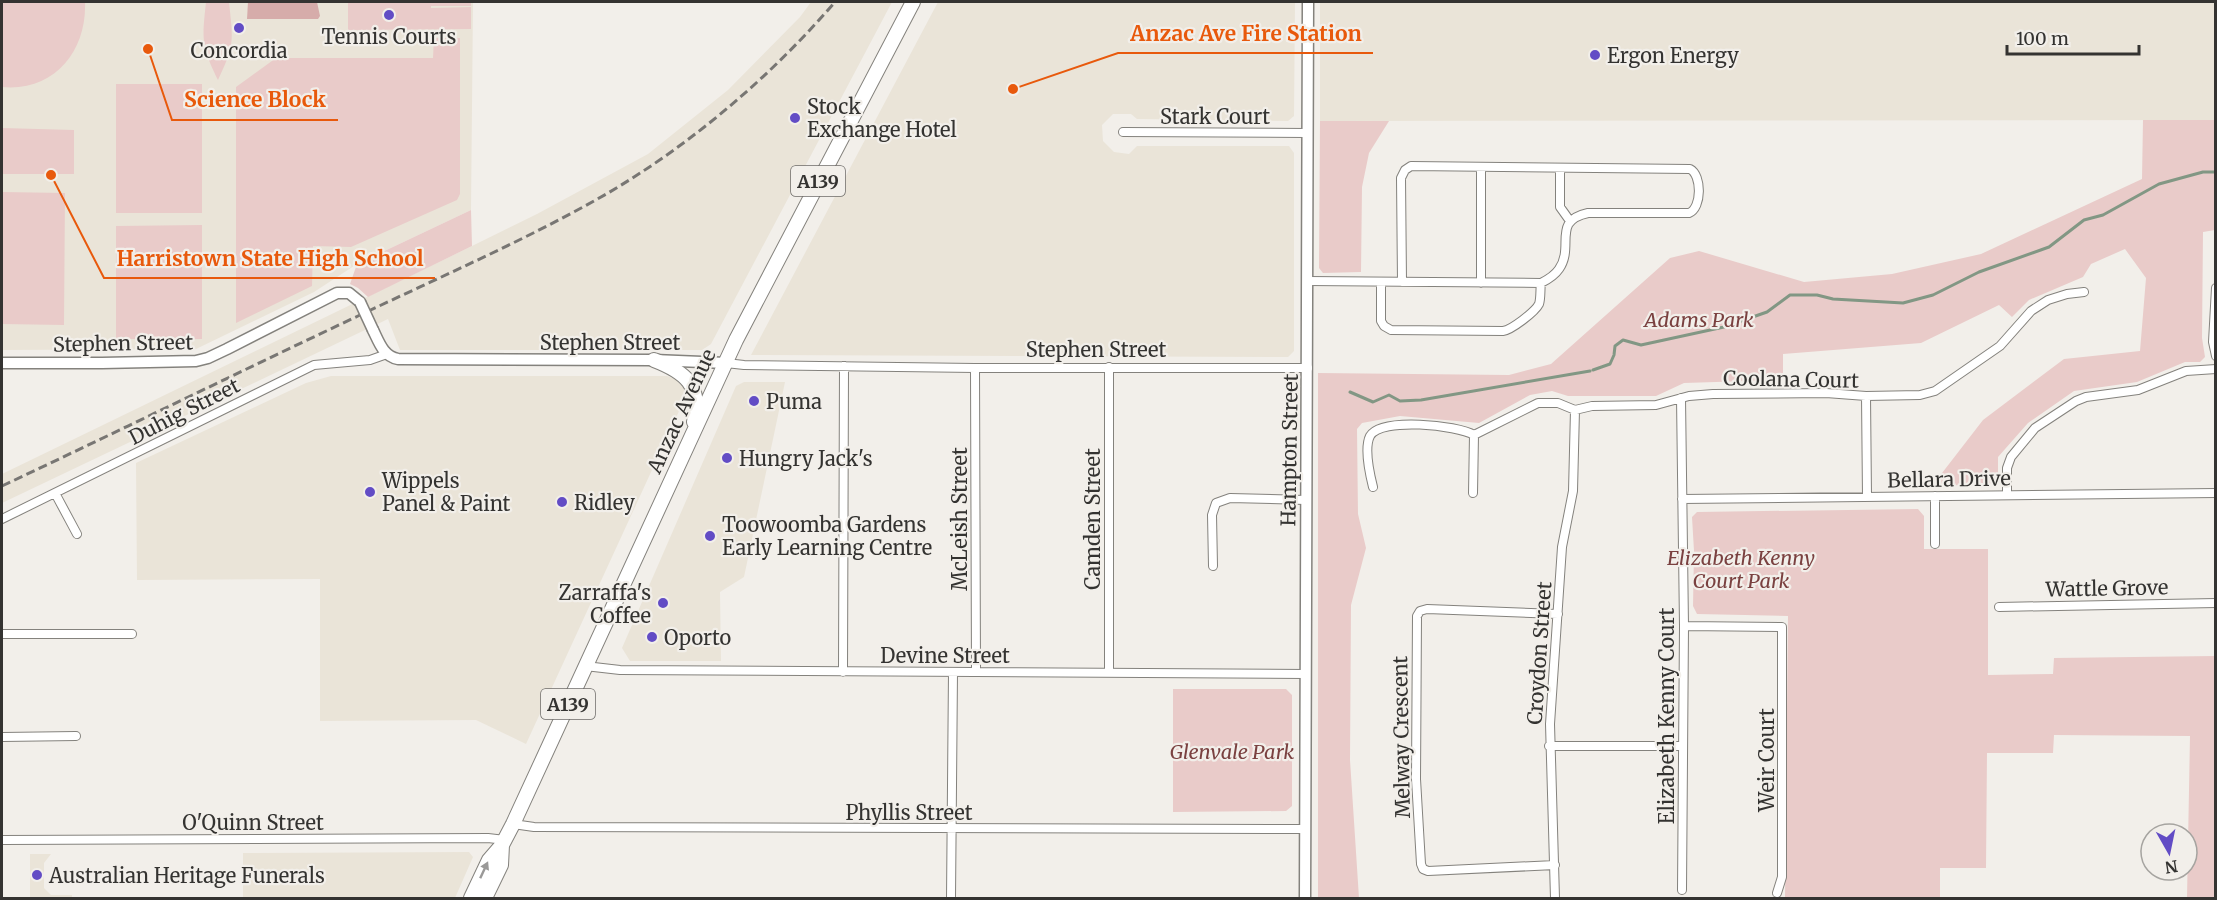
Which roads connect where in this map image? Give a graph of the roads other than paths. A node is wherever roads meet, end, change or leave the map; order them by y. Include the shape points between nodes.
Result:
1 (913, 2) edge
2 (1308, 2) edge
3 (1123, 132) dead end
4 (1307, 133) junction
5 (1481, 167) junction
6 (1560, 168) junction
7 (1570, 221) junction
8 (1308, 281) junction
9 (1381, 282) junction
10 (1401, 282) junction
11 (1481, 283) junction
12 (1541, 283) junction
13 (2216, 288) edge
14 (2084, 292) dead end
15 (387, 354) junction
16 (2216, 356) edge
17 (654, 360) junction
18 (2, 363) edge
19 (726, 363) junction
20 (844, 366) junction
21 (1109, 367) junction
22 (975, 368) junction
23 (1308, 368) junction
24 (2216, 369) edge
25 (1866, 396) junction
26 (1681, 398) junction
27 (1575, 410) junction
28 (1474, 435) junction
29 (690, 439) junction
30 (1373, 487) dead end
31 (55, 493) junction
32 (1473, 493) dead end
33 (2216, 493) edge
34 (2007, 495) junction
35 (1935, 496) junction
36 (1867, 497) junction
37 (1682, 499) junction
38 (1306, 500) junction
39 (2, 519) edge
40 (76, 534) dead end
41 (1935, 544) dead end
42 (1213, 567) dead end
43 (2216, 603) edge
44 (1999, 607) dead end
45 (1558, 614) junction
46 (1684, 626) junction
47 (2, 634) edge
48 (132, 634) dead end
49 (585, 666) junction
50 (976, 671) junction
51 (843, 672) junction
52 (953, 672) junction
53 (1109, 672) junction
54 (1305, 674) junction
55 (2, 736) edge
56 (76, 736) dead end
57 (1550, 746) junction
58 (1683, 746) junction
59 (513, 824) junction
60 (951, 828) junction
61 (1305, 829) junction
62 (2, 840) edge
63 (503, 843) junction
64 (1555, 865) junction
65 (1682, 890) dead end
66 (1777, 893) dead end
67 (471, 898) edge
68 (485, 898) edge
69 (951, 898) edge
70 (1305, 898) edge
71 (1555, 898) edge

1 - 19 highway, Anzac Avenue / A139
2 - 4 street, Hampton Street
3 - 4 street, Stark Court
4 - 8 street, Hampton Street
5 - 6 street
5 - 10 street via 1411,166 1405,170 1401,178
5 - 11 street
6 - 7 street via 1560,207
6 - 7 street via 1690,169 1697,177 1695,211 1588,213
7 - 12 street via 1565,232 1563,263
8 - 9 street
8 - 23 street, Hampton Street
9 - 10 street
9 - 12 street via 1382,321 1391,330 1503,331 1536,308
10 - 11 street
11 - 12 street
13 - 16 street
14 - 25 street, Coolana Court via 2048,300 2031,311 2000,346 1935,392
15 - 17 street, Stephen Street via 404,360
15 - 18 street, Stephen Street, bridge via 360,302 349,292 337,293 196,361
15 - 31 street, Duhig Street via 370,360 314,365
17 - 19 street, Stephen Street
17 - 29 highway via 676,369 692,384 696,414
19 - 20 street, Stephen Street
19 - 29 highway, Anzac Avenue / A139
20 - 22 street, Stephen Street
20 - 51 street
21 - 22 street, Stephen Street
21 - 23 street, Stephen Street
21 - 53 street, Camden Street
22 - 50 street, McLeish Street
23 - 38 street, Hampton Street
24 - 34 street via 2186,371 2138,390 2076,401 2035,428 2011,457
25 - 26 street, Coolana Court via 1713,394
25 - 36 street
26 - 27 street, Coolana Court via 1656,405
26 - 37 street, Elizabeth Kenny Court
27 - 28 street, Coolana Court via 1558,403 1538,403
27 - 45 street, Croydon Street via 1573,491 1562,547
28 - 30 street via 1457,429 1399,424 1375,430 1369,438 1368,469
28 - 32 street
29 - 49 highway, Anzac Avenue / A139
31 - 39 street, Duhig Street
31 - 40 street
33 - 34 street, Bellara Drive
34 - 35 street, Bellara Drive
35 - 36 street, Bellara Drive
35 - 41 street
36 - 37 street, Bellara Drive
37 - 46 street, Elizabeth Kenny Court
38 - 42 street via 1230,498 1216,503 1212,515
38 - 54 street, Hampton Street
43 - 44 street, Wattle Grove
45 - 57 street, Croydon Street
45 - 64 street, Melway Crescent via 1427,609 1417,616 1416,779 1423,869
46 - 58 street, Elizabeth Kenny Court
46 - 66 street, Weir Court via 1782,627 1782,877
47 - 48 street
49 - 51 street, Devine Street via 620,670
49 - 59 highway, Anzac Avenue / A139
50 - 52 street, Devine Street
50 - 53 street, Devine Street
51 - 52 street, Devine Street
52 - 60 street
53 - 54 street, Devine Street
54 - 61 street, Hampton Street
55 - 56 street
57 - 58 street
57 - 64 street, Croydon Street
58 - 65 street, Elizabeth Kenny Court
59 - 60 street, Phyllis Street
59 - 63 highway, Anzac Avenue / A139
60 - 61 street, Phyllis Street
60 - 69 street
61 - 70 street, Hampton Street
62 - 63 street, O'Quinn Street via 485,838
67 -> 63 highway, Anzac Avenue / A139 via 489,860
63 - 68 highway, Anzac Avenue / A139 via 501,865
64 - 71 street, Croydon Street

